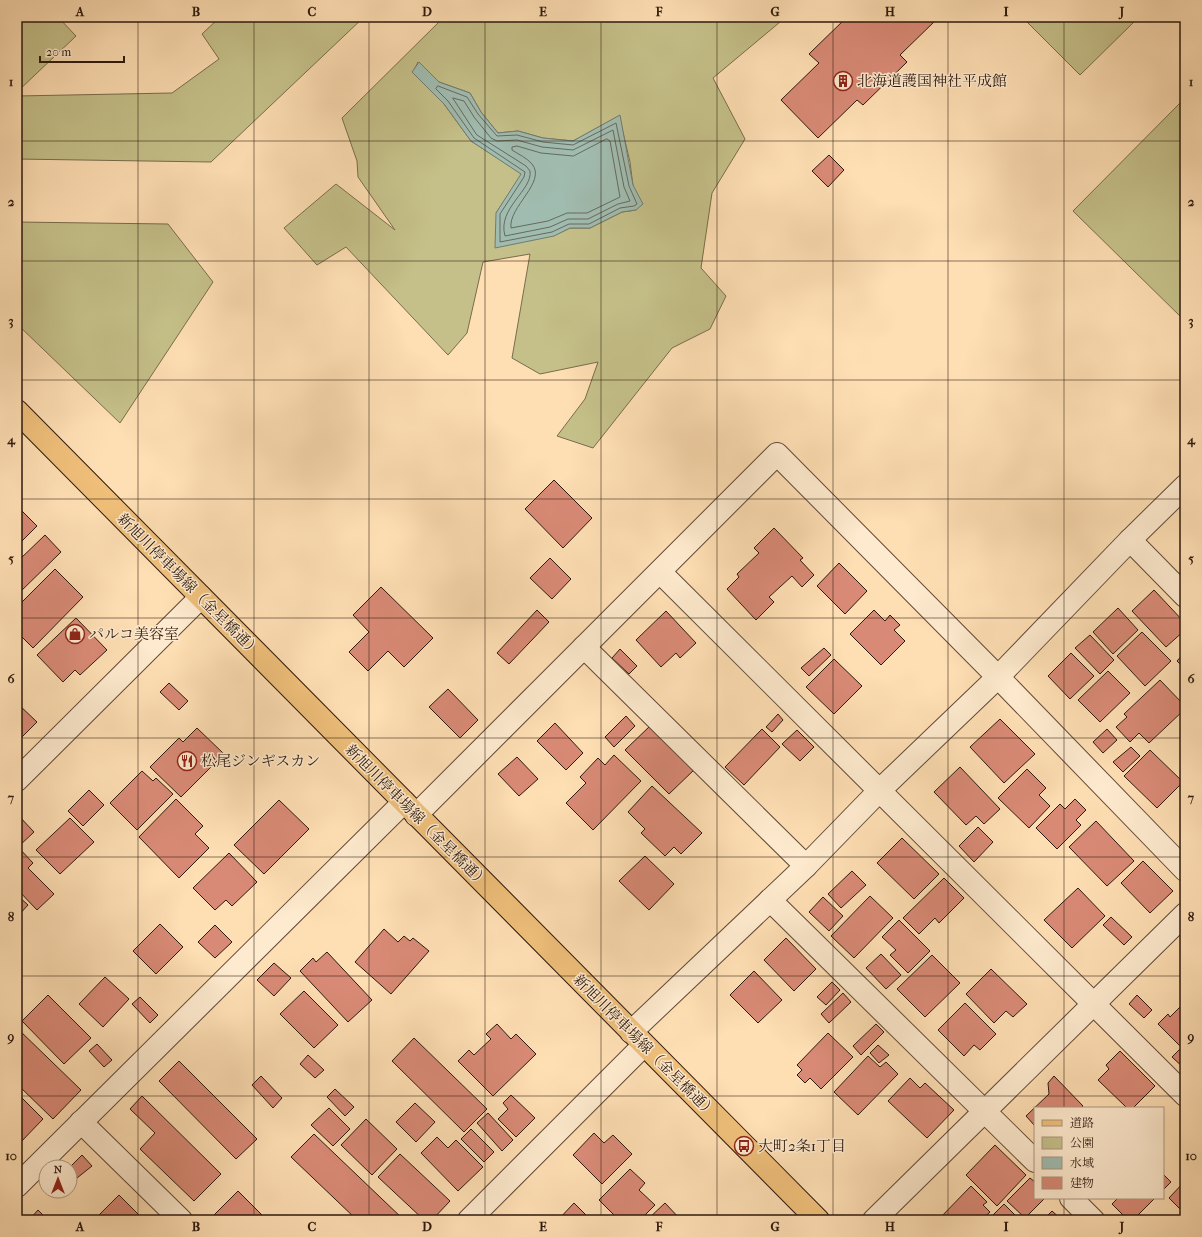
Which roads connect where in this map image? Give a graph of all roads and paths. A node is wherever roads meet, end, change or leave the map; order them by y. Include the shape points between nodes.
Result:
1 (17, 411) edge
2 (1185, 486) edge
3 (1130, 540) junction
4 (660, 572) junction
5 (1185, 596) edge
6 (201, 597) junction
7 (584, 647) junction
8 (998, 677) junction
9 (17, 780) edge
10 (880, 790) junction
11 (410, 808) junction
12 (806, 866) junction
13 (1185, 870) edge
14 (770, 900) junction
15 (1185, 914) edge
16 (1094, 1004) junction
17 (638, 1039) junction
18 (1185, 1095) edge
19 (985, 1110) junction
20 (82, 1122) junction
21 (1034, 1160) edge
22 (17, 1186) edge
23 (1072, 1199) edge
24 (181, 1220) edge
25 (469, 1220) edge
26 (818, 1220) edge
27 (874, 1220) edge
28 (1093, 1220) edge

1 - 6 main road, 新旭川停車場線（金星橋通）
2 - 3 street
3 - 5 street
3 - 8 street
4 - 7 street
4 - 8 street via 777,454
4 - 10 street
6 - 9 street
6 - 11 main road, 新旭川停車場線（金星橋通）
7 - 11 street
7 - 12 street
8 - 10 street
8 - 13 street
10 - 12 street
10 - 16 street
11 - 17 main road, 新旭川停車場線（金星橋通）
11 - 20 street
12 - 14 street
14 - 17 street
14 - 19 street
15 - 16 street
16 - 18 street
16 - 19 street
17 - 25 street
17 - 26 main road, 新旭川停車場線（金星橋通）
19 - 21 street
19 - 27 street
20 - 22 street
20 - 24 street
23 - 28 street

